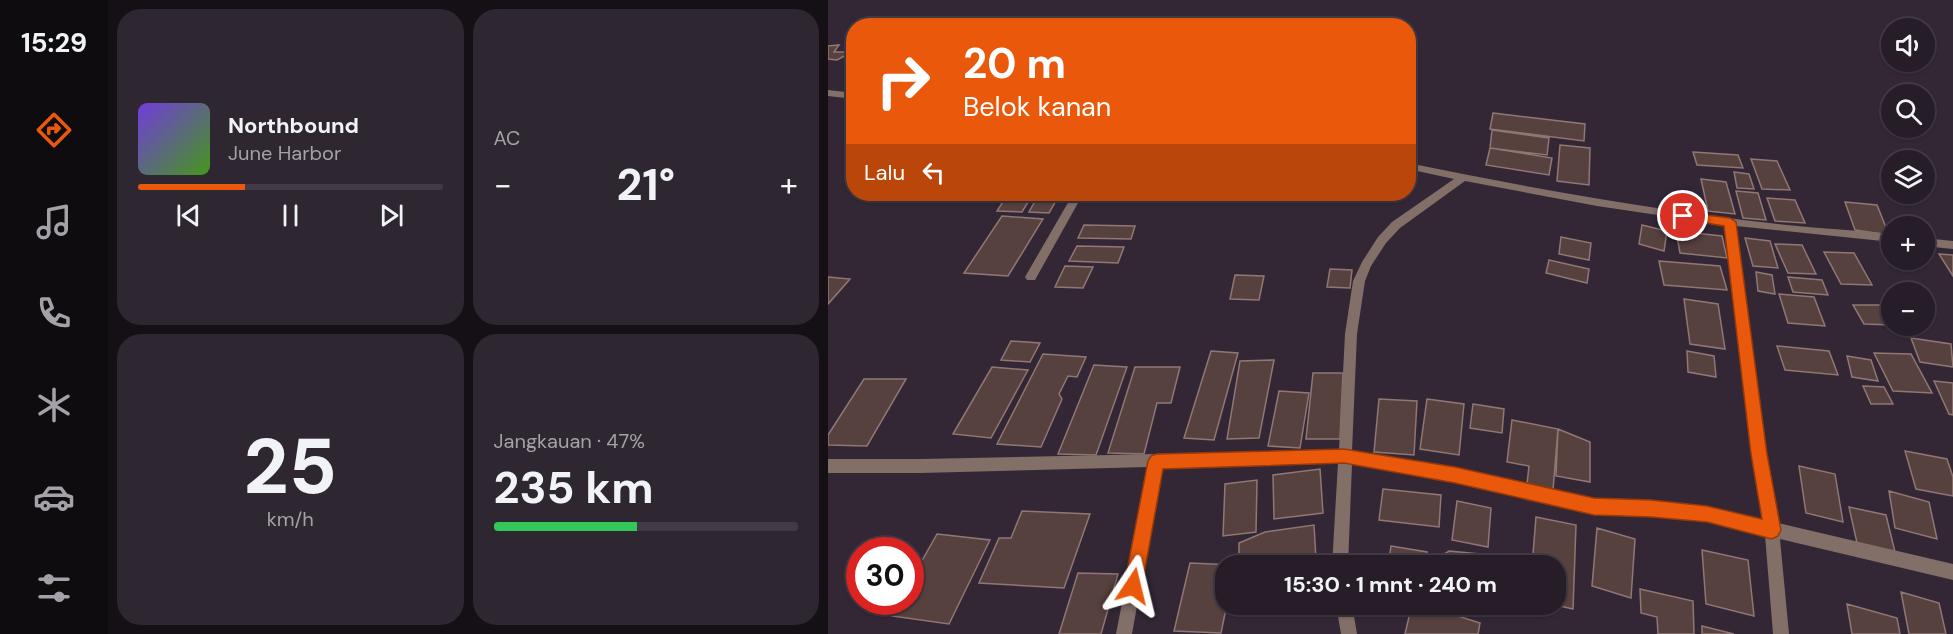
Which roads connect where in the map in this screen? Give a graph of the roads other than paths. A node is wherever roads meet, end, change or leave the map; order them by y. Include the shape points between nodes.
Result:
1 (828, 93) edge
2 (846, 95) edge
3 (1416, 168) edge
4 (1462, 178) junction
5 (1073, 201) edge
6 (1730, 222) junction
7 (1881, 237) edge
8 (1935, 243) edge
9 (1953, 245) edge
10 (1031, 277) dead end
11 (1344, 456) junction
12 (1156, 461) junction
13 (828, 466) edge
14 (1772, 530) junction
15 (1340, 555) edge
16 (1953, 572) edge
17 (1346, 615) edge
18 (1124, 634) edge
19 (1349, 634) edge
20 (1781, 634) edge

1 - 2 street
3 - 4 street
4 - 6 street
4 - 11 street via 1396,225 1382,240 1359,281 1351,334
5 - 10 street
6 - 7 street
6 - 14 street
8 - 9 street
11 - 12 street
11 - 14 street via 1455,475 1594,506 1696,513
11 - 15 street
12 - 13 street
12 - 18 street
14 - 16 street
14 - 20 street
17 - 19 street

